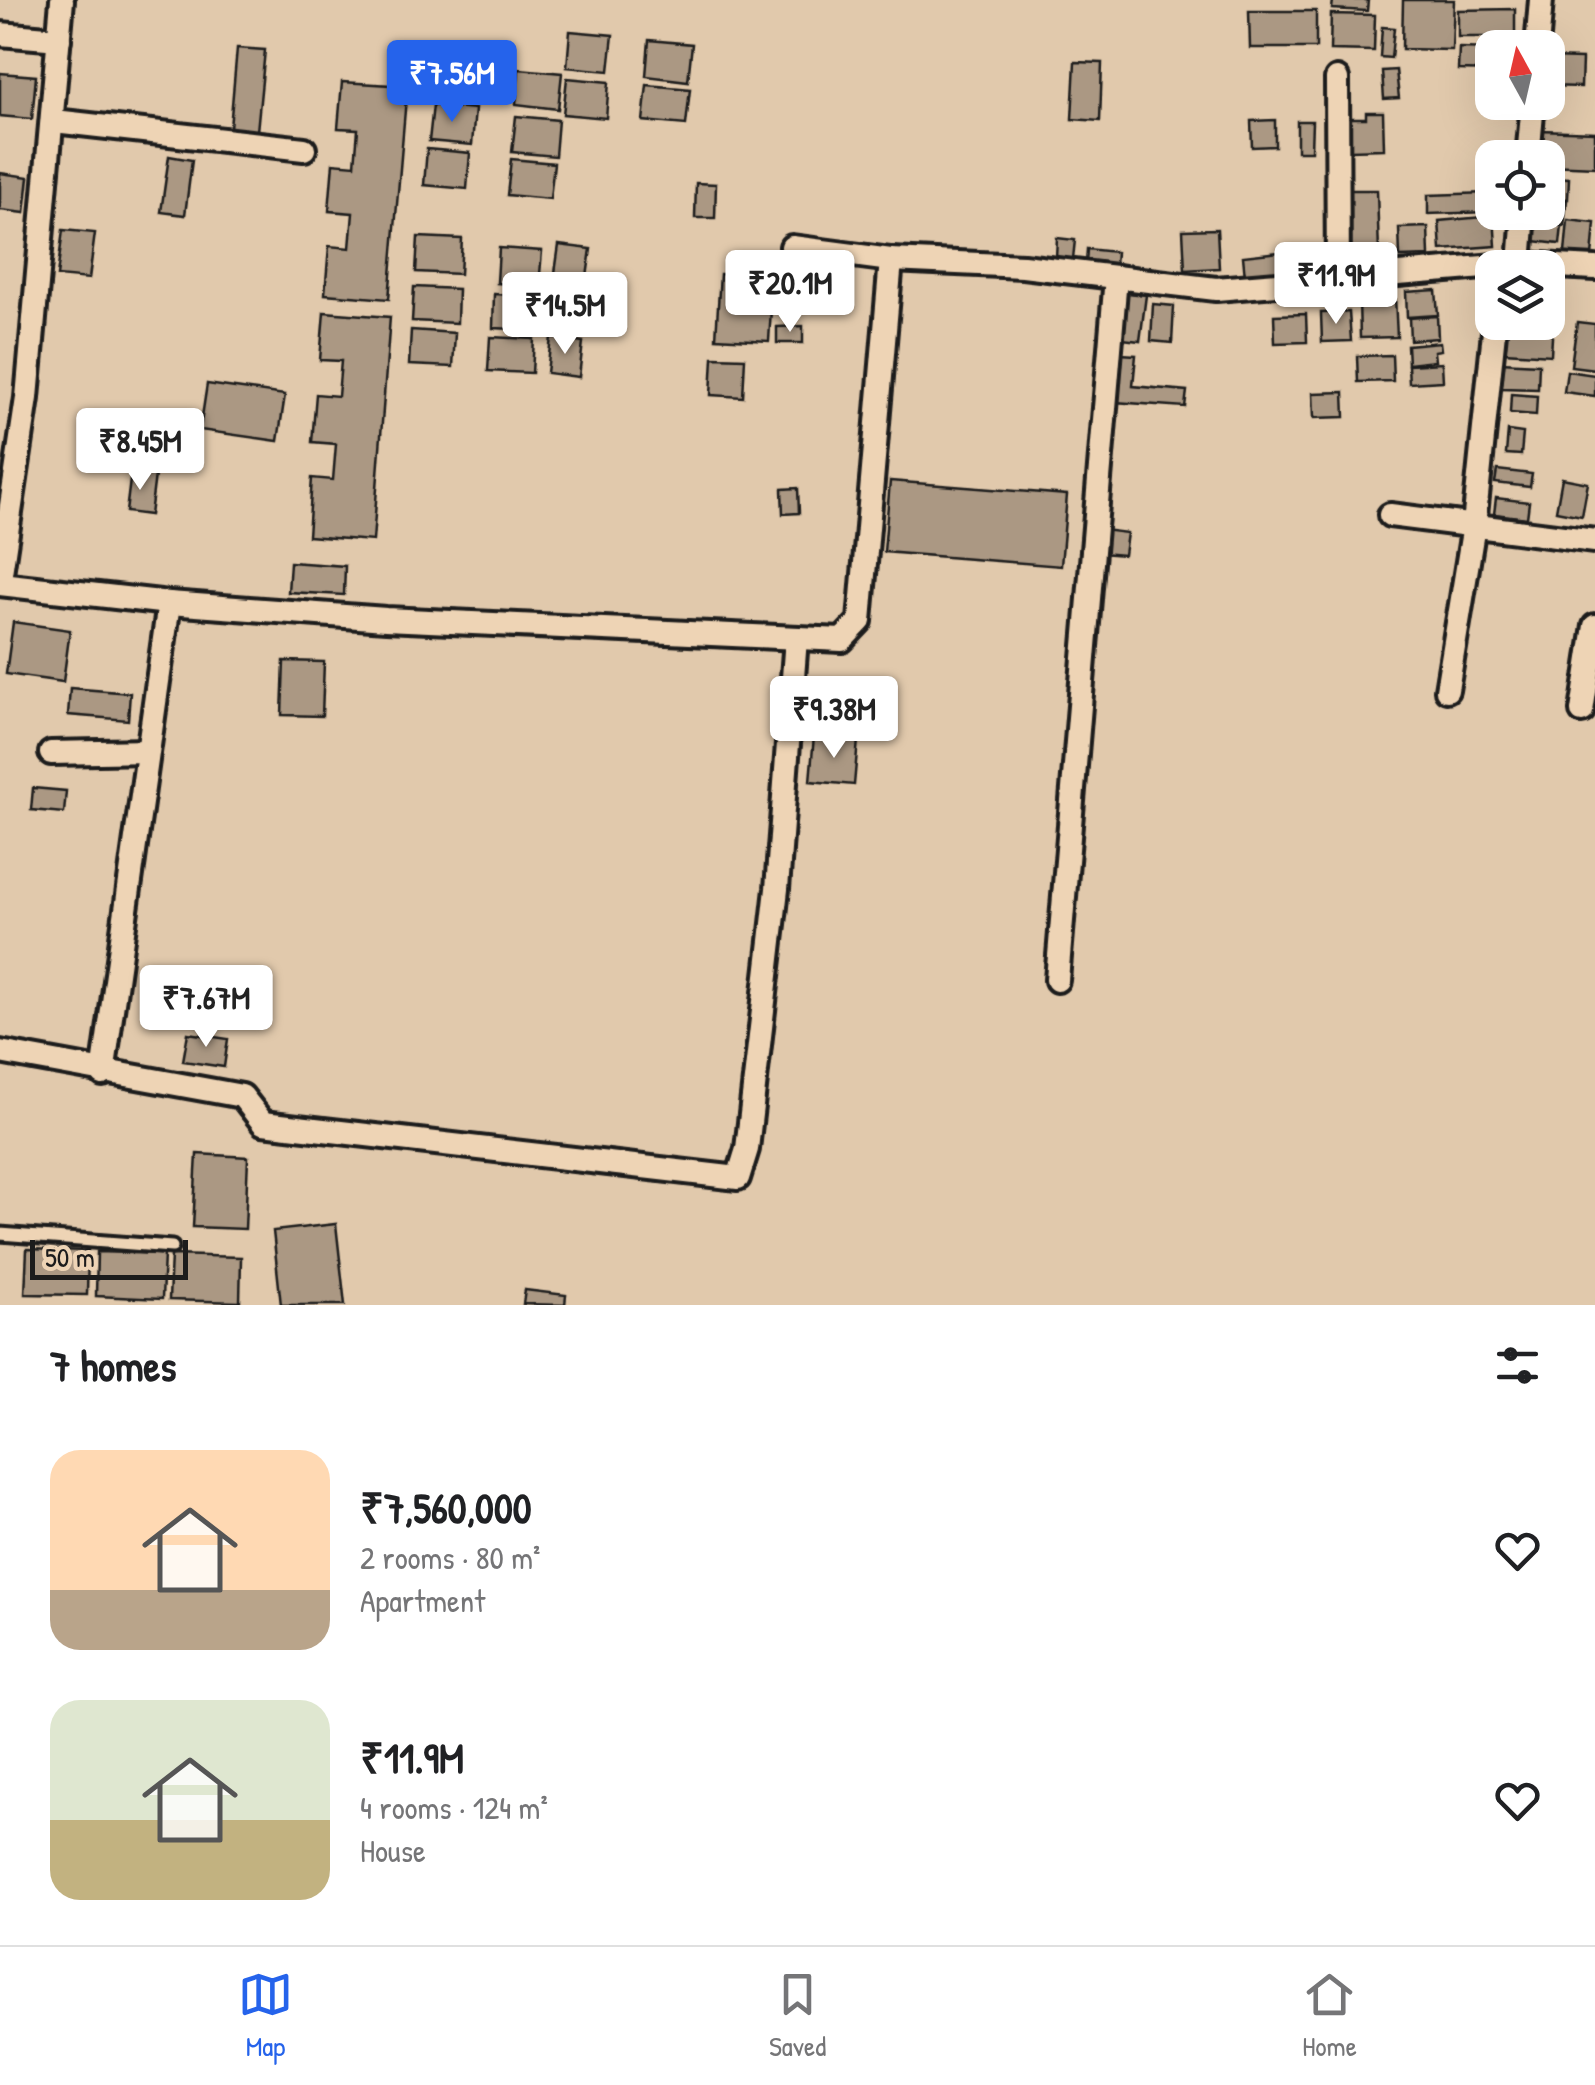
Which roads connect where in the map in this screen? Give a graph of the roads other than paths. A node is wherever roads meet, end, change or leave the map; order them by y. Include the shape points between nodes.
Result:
1 (62, 0) edge
2 (1540, 0) edge
3 (1538, 30) edge
4 (0, 34) edge
5 (58, 38) junction
6 (1337, 79) dead end
7 (54, 120) junction
8 (304, 148) dead end
9 (792, 246) dead end
10 (891, 260) junction
11 (1565, 267) edge
12 (1595, 268) edge
13 (1475, 269) edge
14 (1116, 276) junction
15 (1338, 282) junction
16 (1492, 340) edge
17 (1390, 515) dead end
18 (1474, 526) junction
19 (1595, 541) edge
20 (0, 582) edge
21 (169, 603) junction
22 (1595, 626) edge
23 (796, 638) junction
24 (1447, 690) dead end
25 (1582, 710) dead end
26 (148, 751) junction
27 (51, 753) dead end
28 (1057, 980) dead end
29 (0, 1052) edge
30 (102, 1074) junction
31 (0, 1234) edge
32 (172, 1246) dead end

1 - 5 street
2 - 3 street
4 - 5 street
5 - 7 street
6 - 15 street
7 - 8 street
7 - 20 street via 27,398
9 - 10 street
10 - 14 street
10 - 23 street via 860,621 842,640
11 - 12 street
13 - 15 street
14 - 15 street via 1216,289
14 - 28 street
16 - 18 street
17 - 18 street
18 - 19 street
18 - 24 street
20 - 21 street
21 - 23 street
21 - 26 street
22 - 25 street
23 - 30 street via 777,889 741,1176 735,1180 264,1123 242,1096
26 - 27 street
26 - 30 street
29 - 30 street
31 - 32 lane

